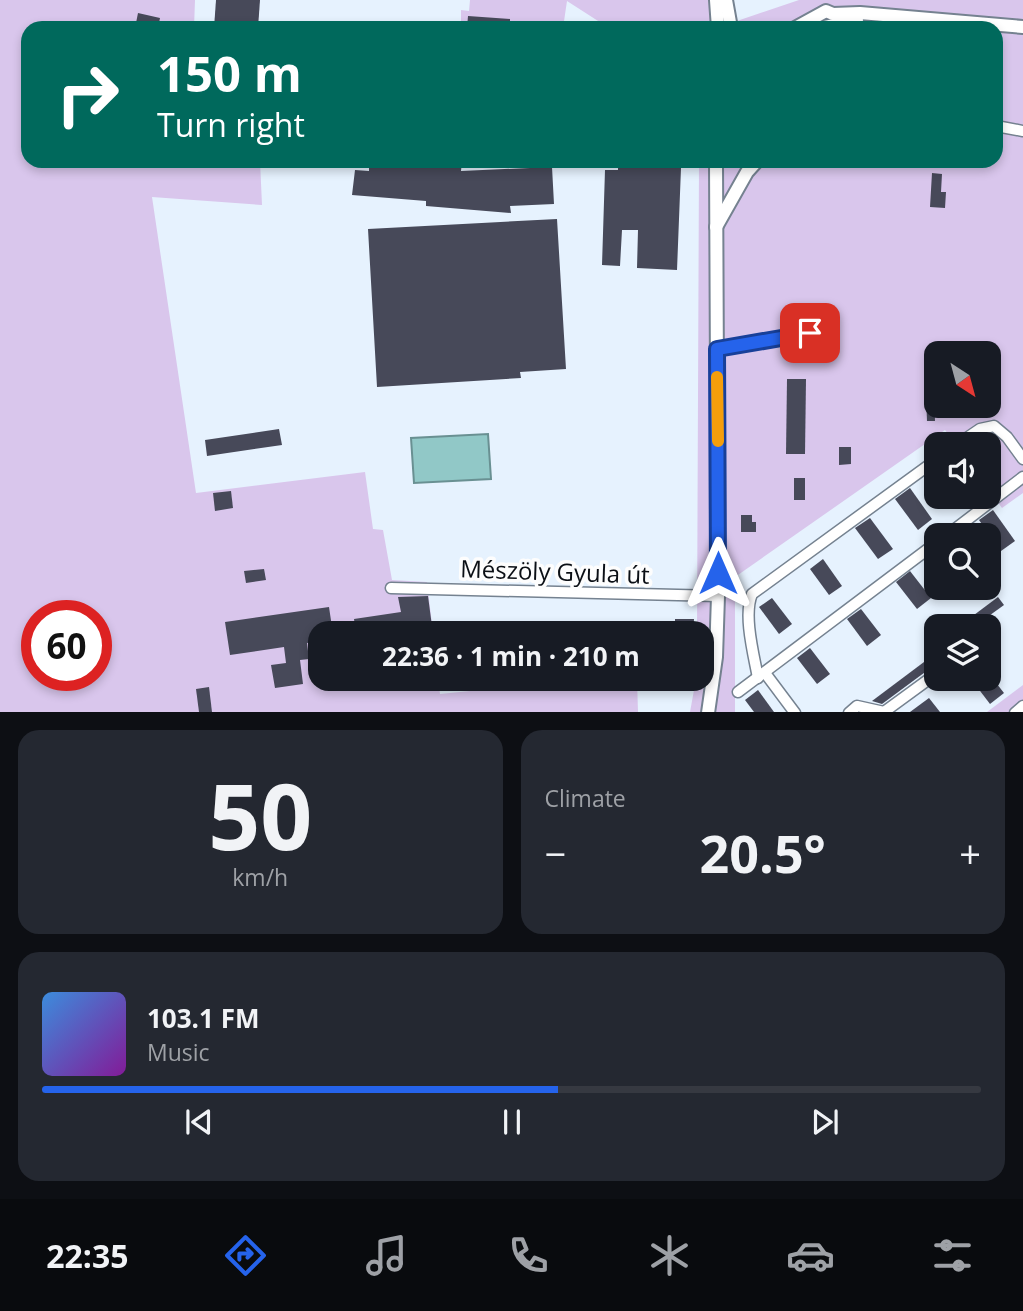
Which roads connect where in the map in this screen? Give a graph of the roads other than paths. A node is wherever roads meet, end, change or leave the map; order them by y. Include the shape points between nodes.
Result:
1 (716, 0) edge
2 (726, 0) edge
3 (907, 19) junction
4 (718, 21) edge
5 (730, 21) edge
6 (808, 21) edge
7 (848, 21) edge
8 (936, 21) edge
9 (1003, 26) edge
10 (1023, 27) edge
11 (1003, 127) edge
12 (1023, 131) edge
13 (718, 168) edge
14 (751, 168) edge
15 (716, 227) junction
16 (810, 333) dead end
17 (717, 349) junction
18 (976, 432) edge
19 (1023, 459) edge
20 (924, 469) edge
21 (1023, 477) edge
22 (963, 523) edge
23 (924, 552) edge
24 (391, 588) dead end
25 (718, 596) junction
26 (761, 676) junction
27 (924, 683) edge
28 (738, 692) dead end
29 (1023, 706) edge
30 (708, 712) edge
31 (795, 712) edge
32 (849, 712) edge
33 (1015, 712) edge

1 - 4 main road
2 - 5 main road
3 - 6 main road via 826,11
3 - 7 main road
3 - 8 main road
9 - 10 main road
11 - 12 street
13 - 15 main road
14 - 15 main road
15 - 17 main road
16 - 17 street
17 - 25 main road
18 - 19 street via 994,426
20 - 26 street via 752,594 748,616
21 - 22 street
23 - 26 street
24 - 25 street, Mészöly Gyula út
25 - 30 main road
26 - 28 street
26 - 31 street
27 - 32 street via 884,712 858,706
29 - 33 street

